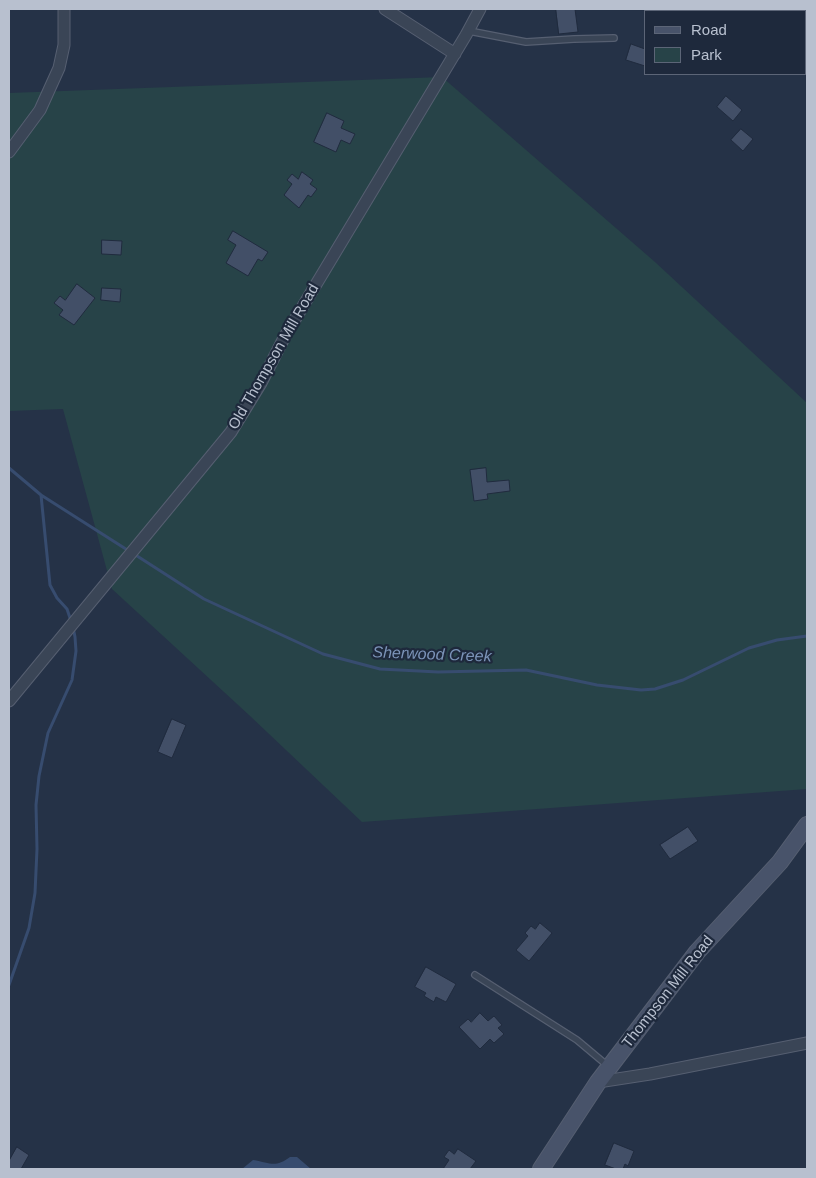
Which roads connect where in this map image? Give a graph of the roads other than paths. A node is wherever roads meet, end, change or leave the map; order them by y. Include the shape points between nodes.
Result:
1 (64, 9) edge
2 (385, 9) edge
3 (480, 9) edge
4 (468, 31) junction
5 (614, 38) dead end
6 (455, 54) junction
7 (9, 152) edge
8 (9, 701) edge
9 (807, 826) edge
10 (475, 975) dead end
11 (807, 1043) edge
12 (609, 1067) junction
13 (598, 1082) junction
14 (541, 1169) edge

1 - 7 street via 64,45 59,68 40,110
2 - 6 street
3 - 4 street, Old Thompson Mill Road
4 - 5 lane via 526,42
4 - 6 street, Old Thompson Mill Road
6 - 8 street, Old Thompson Mill Road via 343,237 231,432
9 - 12 street, Thompson Mill Road via 780,862 697,952
10 - 12 lane via 577,1040
11 - 13 street
12 - 13 street, Thompson Mill Road
13 - 14 street, Thompson Mill Road

